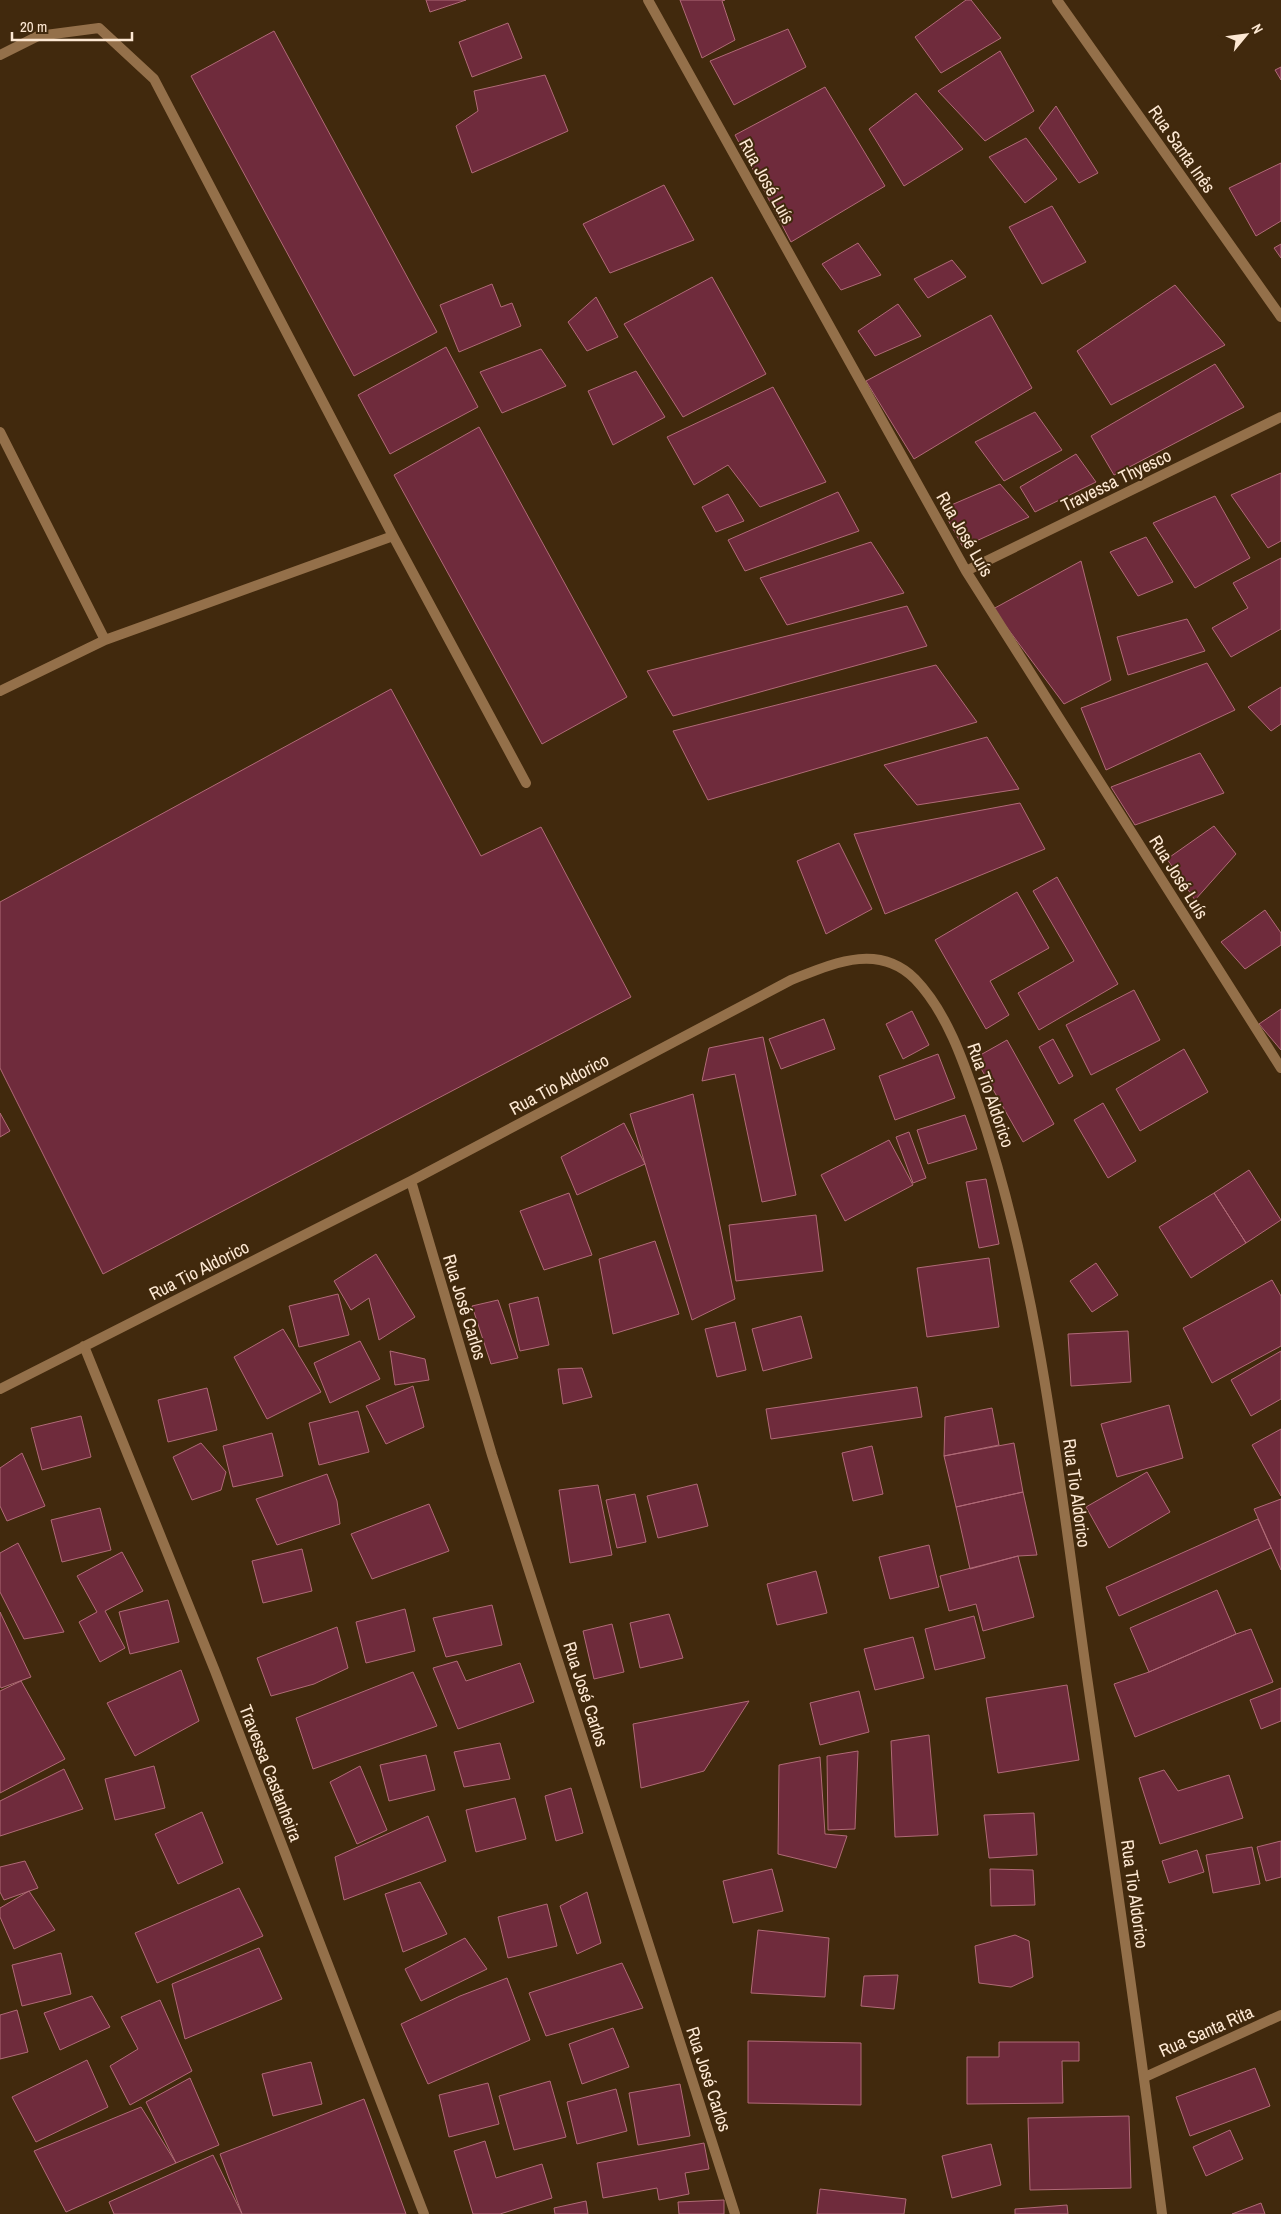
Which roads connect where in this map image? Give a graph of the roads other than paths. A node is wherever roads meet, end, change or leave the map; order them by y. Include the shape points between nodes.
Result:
1 (648, 0) edge
2 (1057, 0) edge
3 (0, 55) edge
4 (1281, 317) edge
5 (1281, 417) edge
6 (0, 432) edge
7 (393, 536) junction
8 (966, 571) junction
9 (105, 640) junction
10 (0, 691) edge
11 (526, 782) dead end
12 (1281, 1068) edge
13 (411, 1181) junction
14 (84, 1346) junction
15 (0, 1389) edge
16 (1281, 2015) edge
17 (1145, 2077) junction
18 (424, 2214) edge
19 (735, 2214) edge
20 (1162, 2214) edge

1 - 8 street, Rua José Luís
2 - 4 street, Rua Santa Inês
3 - 7 street via 38,36 99,28 154,79
5 - 8 street, Travessa Thyesco
6 - 9 street
7 - 9 street
7 - 11 street
8 - 12 street, Rua José Luís
9 - 10 street
13 - 14 street, Rua Tio Aldorico
13 - 17 street, Rua Tio Aldorico via 791,980 837,962 873,957 895,964 915,979 959,1048 997,1161 1039,1344
13 - 19 street, Rua José Carlos via 492,1455
14 - 15 street, Rua Tio Aldorico
14 - 18 street, Travessa Castanheira via 215,1671
16 - 17 street, Rua Santa Rita
17 - 20 street, Rua Tio Aldorico

